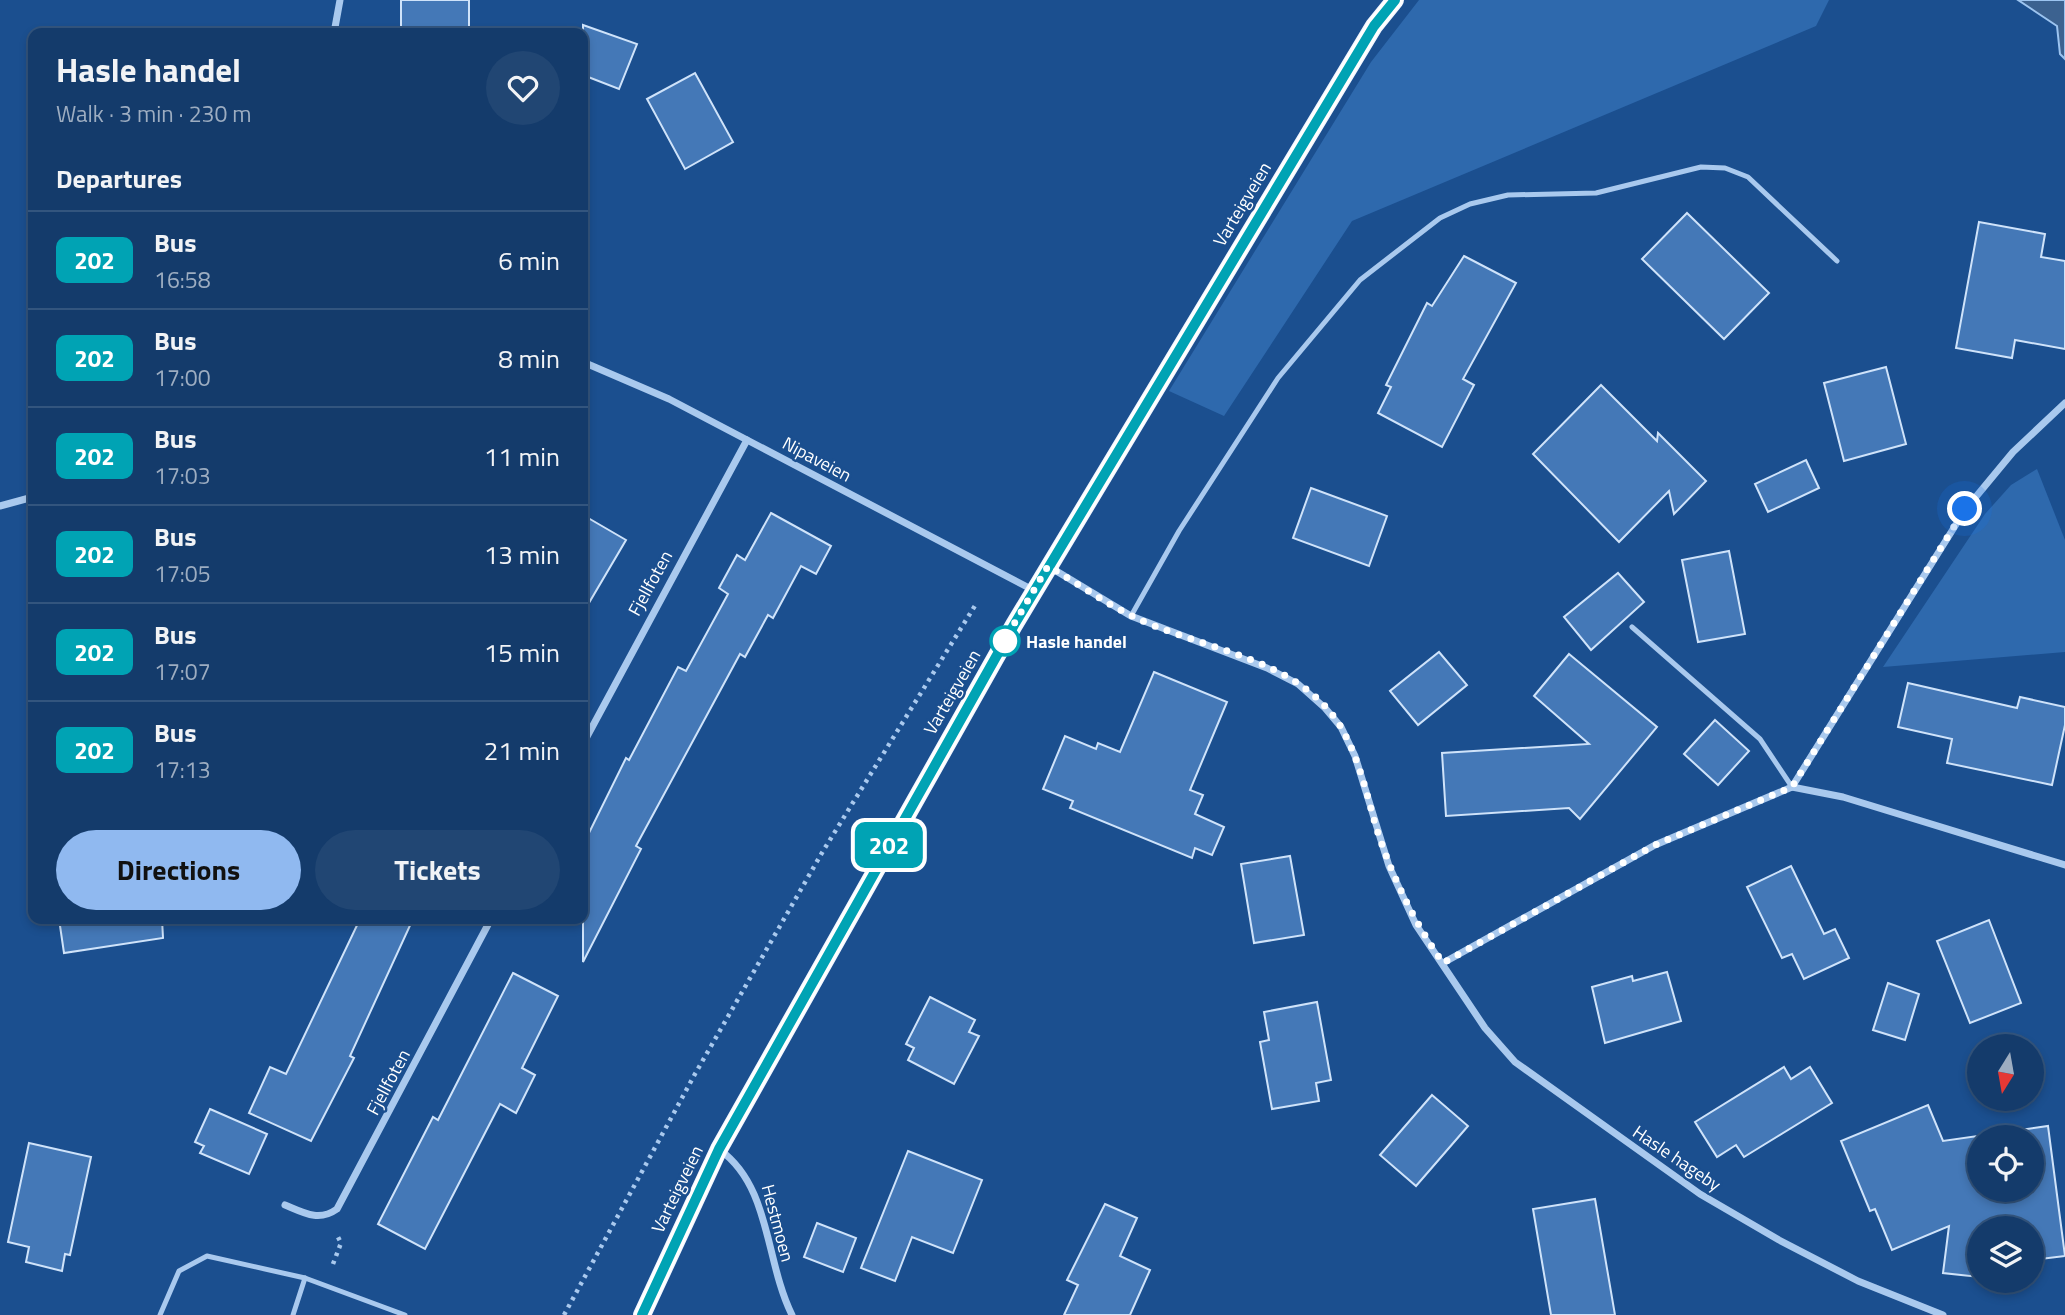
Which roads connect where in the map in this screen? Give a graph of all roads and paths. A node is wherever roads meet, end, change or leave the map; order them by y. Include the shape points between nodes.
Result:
1 (340, 0) edge
2 (1395, 0) edge
3 (335, 28) edge
4 (1837, 261) dead end
5 (588, 364) edge
6 (2065, 403) edge
7 (747, 440) junction
8 (28, 498) edge
9 (0, 506) edge
10 (1048, 566) junction
11 (1034, 590) junction
12 (976, 604) dead end
13 (1131, 616) junction
14 (1632, 627) dead end
15 (588, 735) edge
16 (1792, 787) junction
17 (2065, 865) edge
18 (488, 924) edge
19 (1443, 963) junction
20 (719, 1149) junction
21 (285, 1205) dead end
22 (327, 1216) junction
23 (305, 1278) junction
24 (325, 1285) junction
25 (160, 1315) edge
26 (293, 1315) edge
27 (404, 1315) edge
28 (565, 1315) edge
29 (642, 1315) edge
30 (792, 1315) edge
31 (1943, 1315) edge

1 - 3 street
2 - 10 main road, Varteigveien via 1374,26
4 - 13 lane via 1748,177 1725,169 1701,167 1596,193 1508,195 1470,204 1440,218 1360,280 1278,378 1179,531
5 - 7 street, Nipaveien
6 - 16 street via 1965,509
7 - 11 street, Nipaveien
7 - 15 street, Fjellfoten
8 - 9 street
10 - 11 main road, Varteigveien
10 - 13 street, Hasle hageby
11 - 20 main road, Varteigveien
12 - 28 path via 816,863
13 - 19 street, Hasle hageby via 1267,668 1298,684 1325,708 1355,756 1390,866 1416,925
14 - 16 lane via 1760,739
16 - 17 street via 1843,797
16 - 19 street via 1655,845
18 - 22 street, Fjellfoten via 337,1209
19 - 31 street, Hasle hageby via 1485,1028 1515,1062 1612,1133 1700,1194 1779,1240 1858,1282
20 - 29 main road, Varteigveien
20 - 30 street, Hestmoen via 750,1180 778,1283
21 - 22 street via 305,1214
22 - 24 path via 341,1243
23 - 24 lane
23 - 25 lane via 207,1256 179,1271
23 - 26 lane
24 - 27 lane

